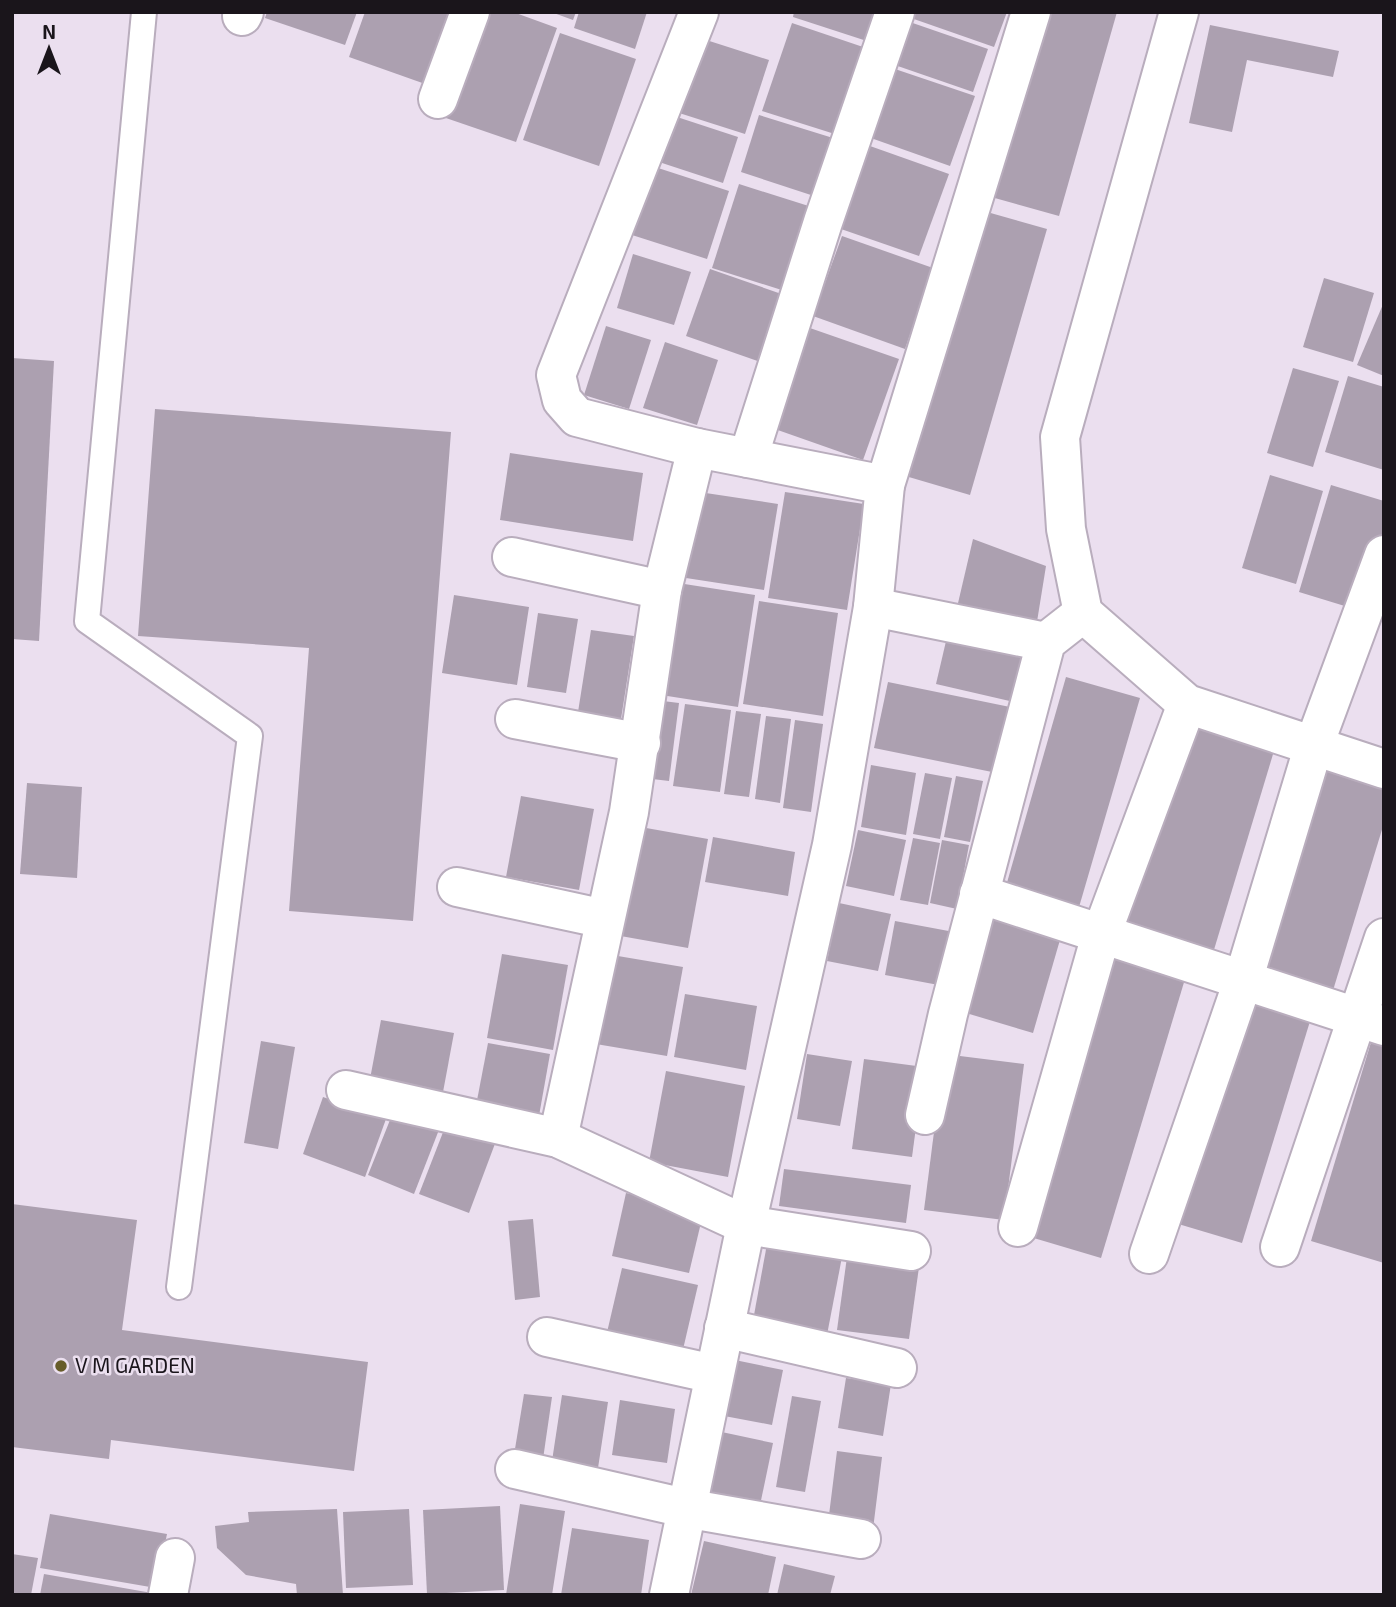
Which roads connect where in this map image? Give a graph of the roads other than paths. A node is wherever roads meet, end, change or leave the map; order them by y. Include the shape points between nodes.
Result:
1 (144, 12) edge
2 (470, 12) edge
3 (699, 12) edge
4 (895, 12) edge
5 (1031, 12) edge
6 (1179, 12) edge
7 (438, 99) dead end
8 (696, 448) junction
9 (748, 458) junction
10 (885, 485) junction
11 (1384, 555) edge
12 (512, 556) dead end
13 (662, 590) junction
14 (873, 607) junction
15 (1083, 613) junction
16 (1371, 631) edge
17 (1046, 642) junction
18 (1187, 704) junction
19 (515, 719) dead end
20 (641, 743) junction
21 (1314, 745) junction
22 (1384, 769) edge
23 (457, 887) dead end
24 (979, 894) junction
25 (605, 919) junction
26 (1101, 935) junction
27 (1384, 938) edge
28 (1243, 981) junction
29 (1369, 1022) edge
30 (346, 1090) dead end
31 (925, 1115) dead end
32 (558, 1138) junction
33 (746, 1225) junction
34 (1018, 1227) dead end
35 (1280, 1247) dead end
36 (911, 1251) dead end
37 (1149, 1254) dead end
38 (179, 1287) dead end
39 (724, 1328) junction
40 (547, 1338) dead end
41 (897, 1368) dead end
42 (714, 1374) junction
43 (515, 1469) dead end
44 (685, 1508) junction
45 (861, 1539) dead end
46 (669, 1595) edge

1 - 38 lane via 87,621 250,736
2 - 7 street
3 - 8 street via 556,374 562,400 577,417
4 - 9 street
5 - 10 street
6 - 15 street via 1060,436 1066,529
8 - 9 street
8 - 13 street
9 - 10 street
10 - 14 street
11 - 16 street
12 - 13 street
13 - 20 street
14 - 17 street
14 - 33 street via 832,845
15 - 17 street
15 - 18 street
16 - 21 street
17 - 24 street
18 - 21 street
18 - 26 street
19 - 20 street
20 - 25 street
21 - 22 street
21 - 28 street
23 - 25 street
24 - 26 street
24 - 31 street
25 - 32 street
26 - 28 street
26 - 34 street
27 - 29 street
28 - 29 street
28 - 37 street
29 - 35 street
30 - 32 street
32 - 33 street
33 - 36 street
33 - 39 street
39 - 41 street
39 - 42 street
40 - 42 street
42 - 44 street
43 - 44 street
44 - 45 street
44 - 46 street

